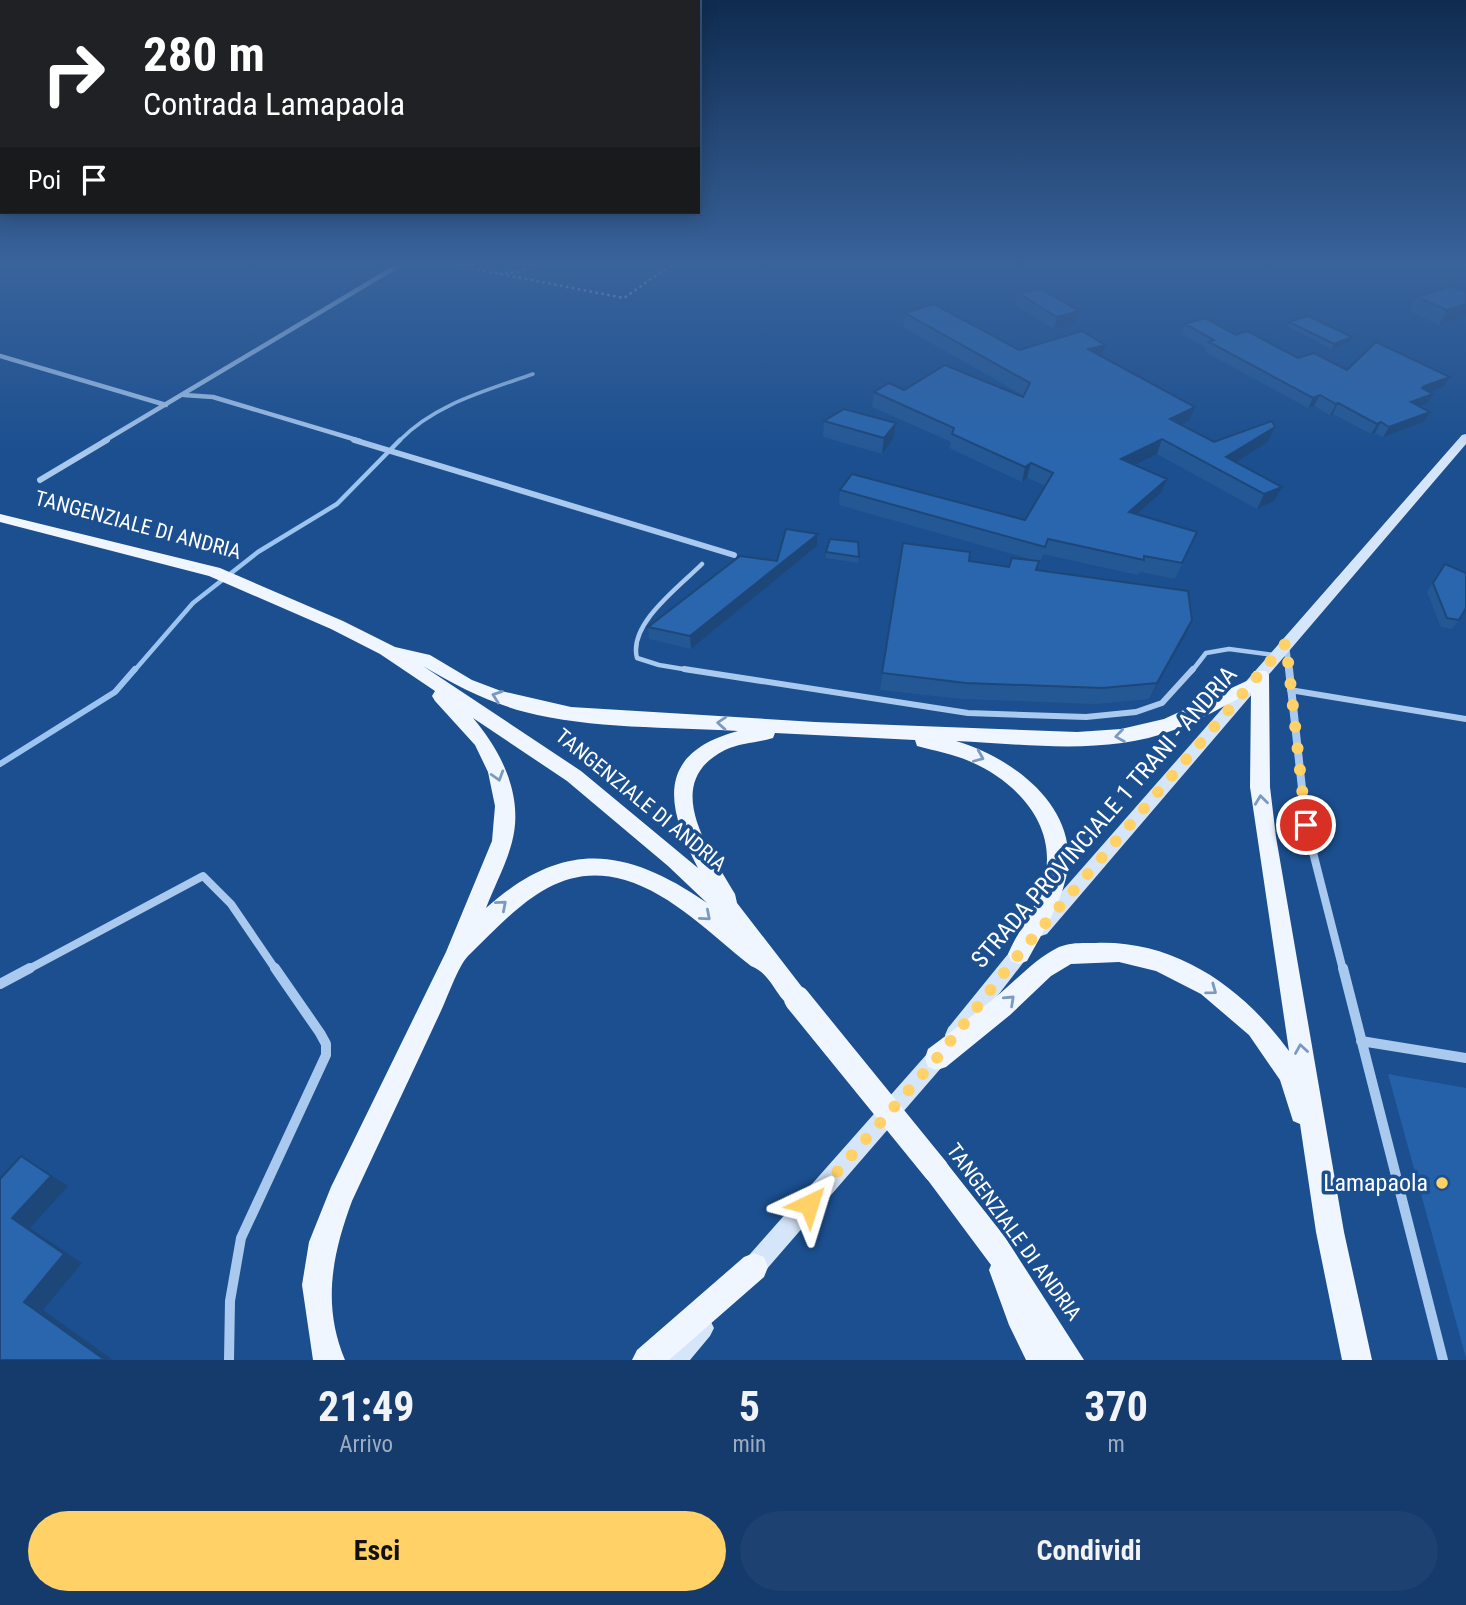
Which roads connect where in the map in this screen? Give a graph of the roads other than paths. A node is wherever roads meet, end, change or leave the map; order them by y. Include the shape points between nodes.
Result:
1 (294, 328) edge
2 (0, 356) edge
3 (184, 395) junction
4 (166, 405) junction
5 (1466, 437) edge
6 (40, 480) dead end
7 (0, 518) edge
8 (734, 555) dead end
9 (702, 564) dead end
10 (1286, 643) junction
11 (386, 650) junction
12 (1276, 655) junction
13 (411, 667) junction
14 (1256, 680) junction
15 (1290, 690) junction
16 (1466, 719) edge
17 (815, 729) junction
18 (890, 732) junction
19 (733, 914) junction
20 (1019, 954) junction
21 (457, 956) junction
22 (774, 970) junction
23 (0, 984) edge
24 (1361, 1041) junction
25 (937, 1058) junction
26 (1466, 1058) edge
27 (1319, 1164) junction
28 (1330, 1232) junction
29 (754, 1267) junction
30 (1062, 1357) edge
31 (229, 1360) edge
32 (330, 1360) edge
33 (647, 1360) edge
34 (674, 1360) edge
35 (1343, 1360) edge
36 (1356, 1360) edge
37 (1443, 1360) edge

1 - 3 street
2 - 4 street
3 - 4 street
3 - 8 street via 213,397
4 - 6 street
5 - 10 main road, STRADA PROVINCIALE 1 TRANI - ANDRIA
7 - 11 main road, TANGENZIALE DI ANDRIA via 214,572
9 - 12 lane via 642,625 634,646 637,658 968,713 1086,717 1136,712 1162,703 1206,653 1229,649
10 - 12 main road, STRADA PROVINCIALE 1 TRANI - ANDRIA
10 - 15 street
11 - 13 main road, TANGENZIALE DI ANDRIA
17 -> 11 main road via 626,719 527,706 466,684 424,659
12 - 14 main road, STRADA PROVINCIALE 1 TRANI - ANDRIA
13 - 19 main road, TANGENZIALE DI ANDRIA via 573,776
13 -> 21 main road via 482,741 498,772 505,806 502,841
14 -> 18 main road via 1168,725 1121,736 1077,739
14 - 20 main road, STRADA PROVINCIALE 1 TRANI - ANDRIA
27 -> 14 main road via 1259,787
15 - 16 lane
15 - 24 street via 1306,825
17 - 18 main road
17 - 19 main road via 754,734 720,744 704,752 685,778 683,805 691,832
18 -> 20 main road via 988,760 1031,792 1050,819 1058,846 1057,873
19 - 22 main road, TANGENZIALE DI ANDRIA
20 - 25 main road, STRADA PROVINCIALE 1 TRANI - ANDRIA
21 -> 22 main road via 490,916 520,890 564,870 599,866 628,871 663,887
21 - 32 main road via 340,1196 323,1242 316,1285 325,1353
22 - 30 main road, TANGENZIALE DI ANDRIA, bridge via 995,1247 1019,1315
23 - 31 street via 203,876 231,904 320,1033 326,1055 241,1238 230,1301
24 - 26 street
24 - 37 street
25 -> 27 main road via 1043,969 1068,954 1119,952 1160,961 1209,986 1256,1027 1290,1074
25 - 29 main road, STRADA PROVINCIALE 1 TRANI - ANDRIA
27 - 28 main road
28 - 35 main road
28 - 36 main road
29 - 33 main road
29 - 34 main road, STRADA PROVINCIALE 1 TRANI - ANDRIA

